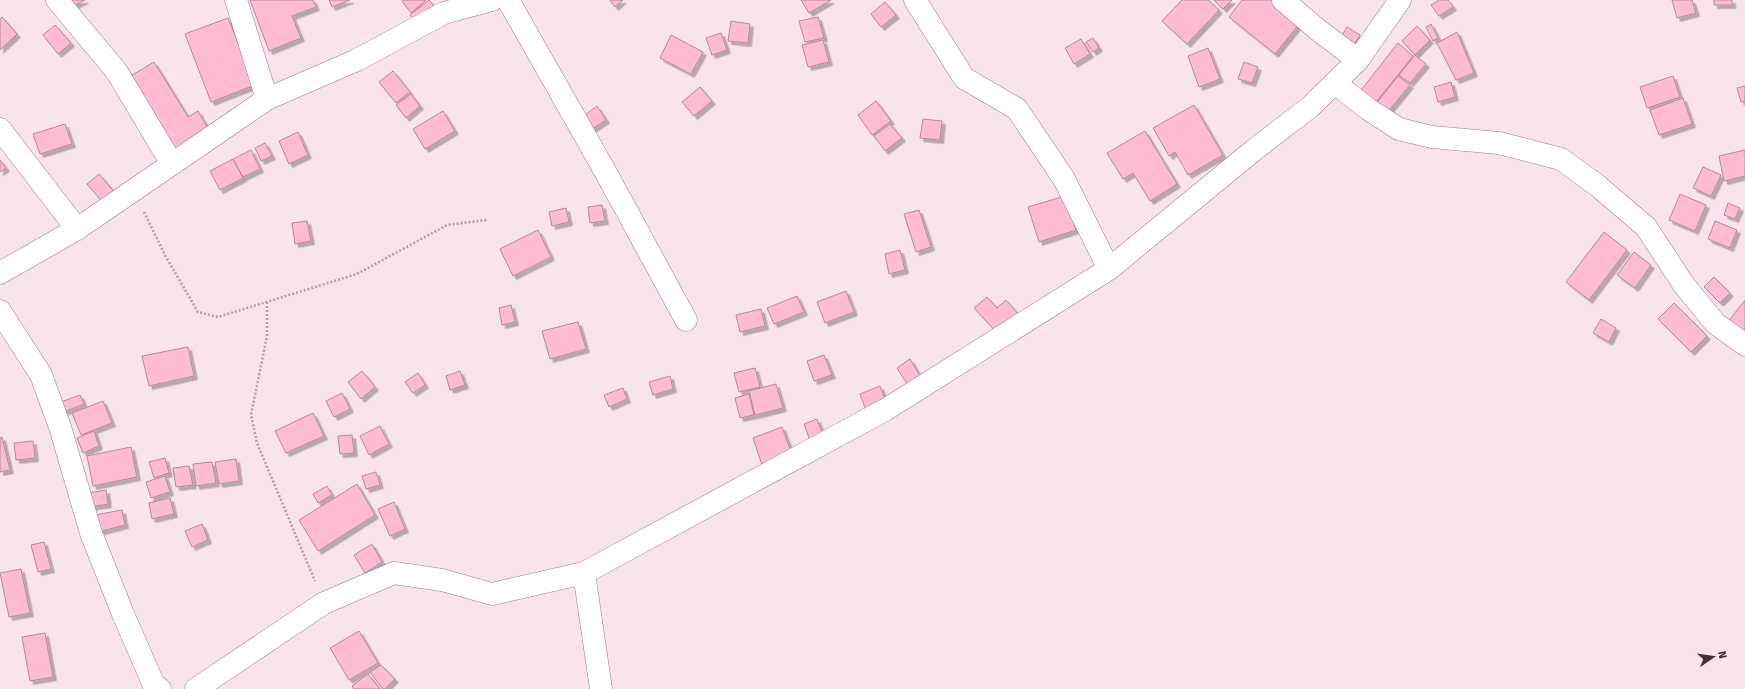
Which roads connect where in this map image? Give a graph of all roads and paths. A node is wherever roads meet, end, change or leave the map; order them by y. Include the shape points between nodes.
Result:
1 (57, 0) edge
2 (236, 0) edge
3 (492, 0) edge
4 (508, 0) edge
5 (915, 0) edge
6 (1283, 0) edge
7 (1400, 0) edge
8 (441, 7) edge
9 (1358, 60) junction
10 (1335, 83) junction
11 (267, 99) junction
12 (0, 129) edge
13 (172, 164) junction
14 (133, 190) junction
15 (487, 220) dead end
16 (77, 229) junction
17 (1109, 269) junction
18 (0, 273) edge
19 (267, 302) junction
20 (0, 311) edge
21 (686, 320) dead end
22 (1745, 345) edge
23 (584, 573) junction
24 (324, 603) junction
25 (160, 689) edge
26 (196, 689) edge
27 (601, 689) edge

1 - 13 street via 117,72
2 - 11 street
3 - 8 street
4 - 21 street
5 - 17 street via 964,78 1017,109 1064,179
6 - 9 street
7 - 9 street
8 - 11 street via 357,60
9 - 10 street
10 - 17 street via 1310,107
10 - 22 street via 1368,109 1400,129 1432,137 1499,143 1561,159 1598,186 1646,227 1684,285 1715,323
11 - 13 street
12 - 16 street
13 - 14 street
14 - 16 street
14 - 19 path via 166,257 198,312 218,317
15 - 19 path via 447,226 357,274
16 - 18 street
17 - 23 street via 885,410
19 - 24 path via 267,336 251,415 257,443
20 - 25 street via 41,375 60,427 91,533 153,683
23 - 24 street via 492,594 442,580 394,573
23 - 27 street
24 - 26 street

